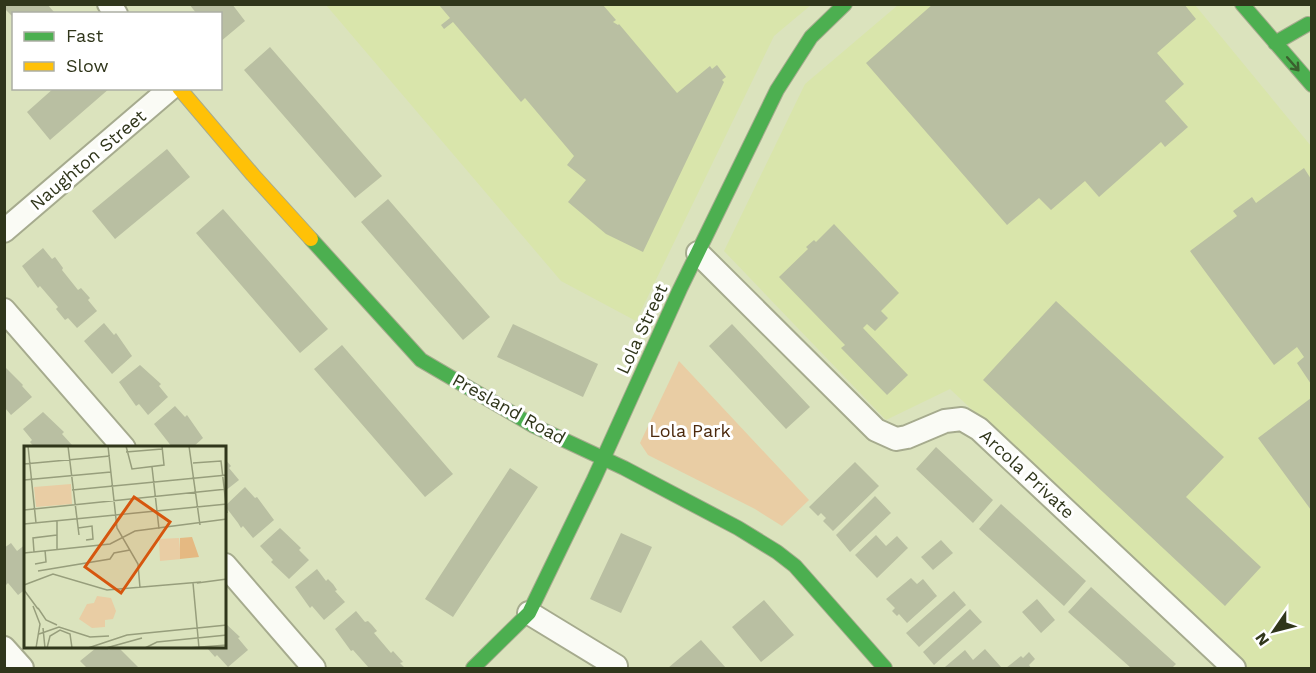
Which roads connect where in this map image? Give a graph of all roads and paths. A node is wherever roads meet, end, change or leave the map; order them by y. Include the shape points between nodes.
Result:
1 (845, 4) edge
2 (1242, 4) edge
3 (1296, 11) dead end
4 (1310, 26) edge
5 (1275, 43) junction
6 (1311, 85) edge
7 (169, 90) edge
8 (181, 90) edge
9 (4, 231) edge
10 (698, 253) junction
11 (4, 310) edge
12 (122, 446) edge
13 (603, 458) junction
14 (226, 566) edge
15 (529, 613) junction
16 (4, 648) edge
17 (616, 666) dead end
18 (22, 669) edge
19 (314, 669) edge
20 (473, 669) edge
21 (885, 669) edge
22 (1234, 669) edge

1 - 10 street, Lola Street via 811,37 777,90
2 - 5 street
3 - 4 street
4 - 5 street
5 -> 6 street
7 - 9 street, Naughton Street
8 - 13 street, Presland Road via 421,360 534,426
10 - 13 street, Lola Street
10 - 22 street, Arcola Private via 876,430 896,439 962,419 979,429
11 - 12 street
13 - 15 street, Lola Street
13 - 21 street, Presland Road via 777,552 795,566
14 - 19 street
15 - 17 street
15 - 20 street, Lola Street
16 - 18 street

